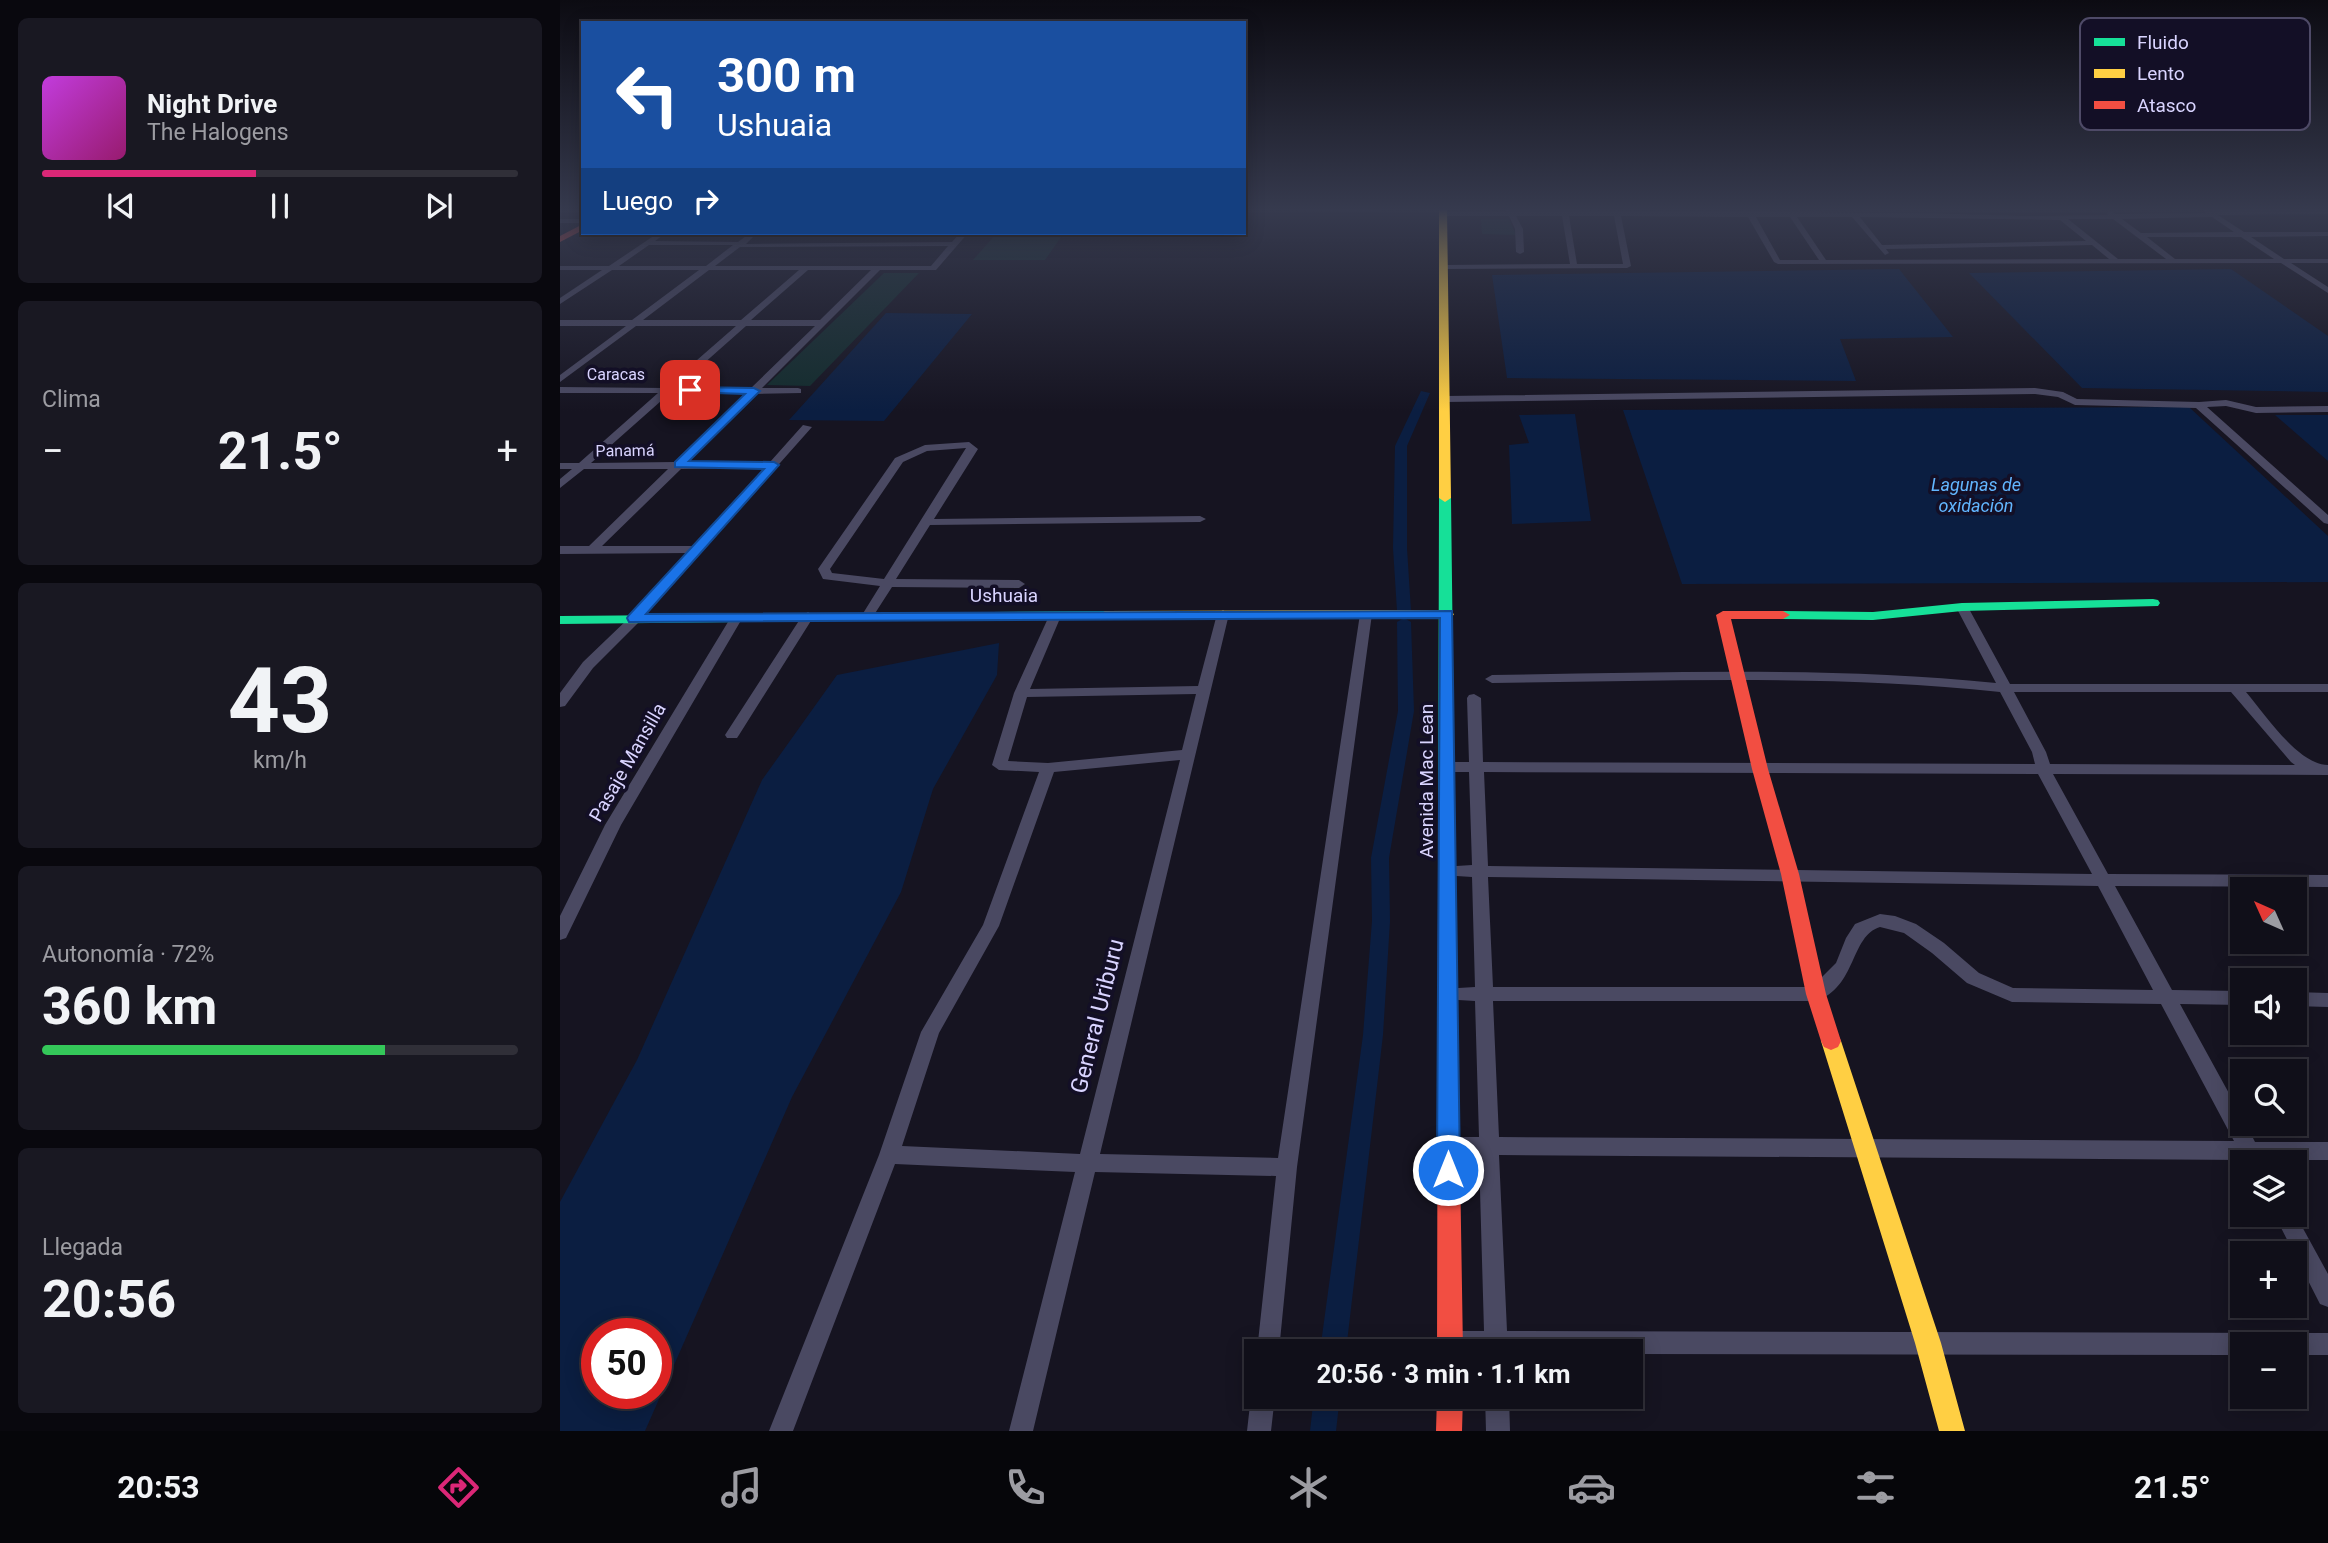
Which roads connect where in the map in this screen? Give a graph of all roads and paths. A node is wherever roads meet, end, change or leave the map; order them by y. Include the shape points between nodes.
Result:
1 (597, 277) edge
2 (697, 277) edge
3 (796, 277) edge
4 (869, 277) edge
5 (1444, 277) edge
6 (2309, 277) edge
7 (2326, 288) edge
8 (560, 302) edge
9 (560, 323) edge
10 (638, 323) junction
11 (744, 323) junction
12 (824, 323) junction
13 (560, 379) edge
14 (560, 390) edge
15 (668, 390) junction
16 (754, 391) junction
17 (798, 391) dead end
18 (1445, 399) junction
19 (2199, 405) junction
20 (2328, 409) edge
21 (807, 427) dead end
22 (679, 465) junction
23 (774, 465) junction
24 (560, 466) edge
25 (582, 466) junction
26 (560, 485) edge
27 (1200, 519) dead end
28 (2328, 521) edge
29 (926, 522) junction
30 (698, 549) junction
31 (560, 550) edge
32 (592, 550) junction
33 (888, 583) junction
34 (1019, 584) dead end
35 (2153, 603) dead end
36 (1962, 607) junction
37 (1223, 614) junction
38 (1366, 614) junction
39 (1447, 614) junction
40 (868, 615) junction
41 (1055, 615) junction
42 (808, 616) junction
43 (737, 617) junction
44 (635, 618) junction
45 (560, 620) edge
46 (1736, 676) junction
47 (1492, 679) dead end
48 (2005, 688) junction
49 (2235, 688) junction
50 (2328, 688) edge
51 (1204, 690) junction
52 (1021, 693) junction
53 (1474, 698) dead end
54 (560, 703) edge
55 (732, 735) dead end
56 (1189, 754) junction
57 (1447, 767) junction
58 (1476, 767) junction
59 (1048, 768) junction
60 (1760, 769) junction
61 (2044, 771) junction
62 (2324, 772) edge
63 (1447, 871) junction
64 (1480, 871) junction
65 (1790, 874) junction
66 (2328, 881) edge
67 (2107, 882) junction
68 (560, 933) edge
69 (1448, 994) junction
70 (1484, 994) junction
71 (1816, 994) junction
72 (2167, 996) junction
73 (2230, 998) edge
74 (2307, 999) edge
75 (2328, 1000) edge
76 (1489, 1145) junction
77 (1448, 1146) junction
78 (1865, 1149) junction
79 (2250, 1150) edge
80 (2328, 1151) edge
81 (2307, 1152) edge
82 (889, 1155) junction
83 (2230, 1156) edge
84 (1086, 1163) junction
85 (1287, 1167) junction
86 (2291, 1227) edge
87 (2328, 1296) edge
88 (1269, 1339) edge
89 (1450, 1339) edge
90 (1496, 1339) edge
91 (1928, 1343) junction
92 (2328, 1344) edge
93 (1643, 1345) edge
94 (1262, 1409) edge
95 (1450, 1409) edge
96 (1497, 1409) edge
97 (781, 1431) edge
98 (1021, 1431) edge
99 (1259, 1431) edge
100 (1449, 1431) edge
101 (1498, 1431) edge
102 (1952, 1431) edge

1 - 8 street
2 - 10 street
3 - 11 street
4 - 12 street
5 - 18 street, Avenida Mac Lean
6 - 7 street
9 - 10 street
10 - 11 street
10 - 13 street
11 - 12 street
11 - 15 street
12 - 16 street
14 - 15 street, Caracas
15 - 16 street, Caracas
15 - 25 street
16 - 17 street, Caracas
16 - 22 street
18 - 19 street via 2035,391 2060,394 2075,402
18 - 39 street, Avenida Mac Lean
19 - 20 street
19 - 28 street
21 - 23 street
22 - 23 street, Panamá
22 - 25 street, Panamá
22 - 32 street
23 - 30 street
24 - 25 street, Panamá
25 - 26 street
27 - 29 street
29 - 33 street
29 - 33 street via 973,449 969,444 925,448 899,460 824,569 832,579
30 - 32 street
30 - 44 street
31 - 32 street
33 - 34 street
33 - 40 street
35 - 36 street
36 - 46 street via 1872,616 1723,615
36 - 48 street
37 - 38 street, Ushuaia
37 - 41 street, Ushuaia
37 - 51 street, General Uriburu
38 - 39 street, Ushuaia
38 - 85 street
39 - 57 street, Avenida Mac Lean
40 - 41 street, Ushuaia
40 - 42 street, Ushuaia
41 - 52 street
42 - 43 street, Ushuaia
42 - 55 street
43 - 44 street, Ushuaia
43 - 68 street, Pasaje Mansilla via 613,825
44 - 45 street, Ushuaia
44 - 54 street via 588,665
46 - 47 street
46 - 48 street via 1938,681
46 - 60 street
48 - 49 street
48 - 61 street via 2039,752
49 - 50 street
49 - 62 street via 2296,759
51 - 52 street
51 - 56 street, General Uriburu
52 - 59 street via 999,765
53 - 58 street
56 - 59 street
56 - 84 street, General Uriburu
57 - 58 street
57 - 63 street, Avenida Mac Lean
58 - 60 street
58 - 64 street
59 - 82 street via 991,926 930,1032
60 - 61 street
60 - 65 street
61 - 62 street
61 - 67 street
63 - 64 street
63 - 69 street, Avenida Mac Lean
64 - 65 street
64 - 70 street
65 - 67 street
65 - 71 street
66 - 67 street
67 - 72 street
69 - 70 street
69 - 77 street, Avenida Mac Lean
70 - 71 street
70 - 76 street
71 - 72 street via 1843,966 1856,936 1866,925 1879,922 1904,925 1939,946 1972,977 2012,995
71 - 78 street
72 - 73 street
72 - 79 street
74 - 75 street
76 - 77 street
76 - 78 street
76 - 90 street
77 - 89 street, Avenida Mac Lean
78 - 83 street
78 - 91 street
80 - 81 street
82 - 84 street
82 - 97 street
84 - 85 street
84 - 98 street, General Uriburu
85 - 88 street
86 - 87 street
91 - 92 street
91 - 93 street
91 - 102 street
94 - 99 street
95 - 100 street
96 - 101 street

